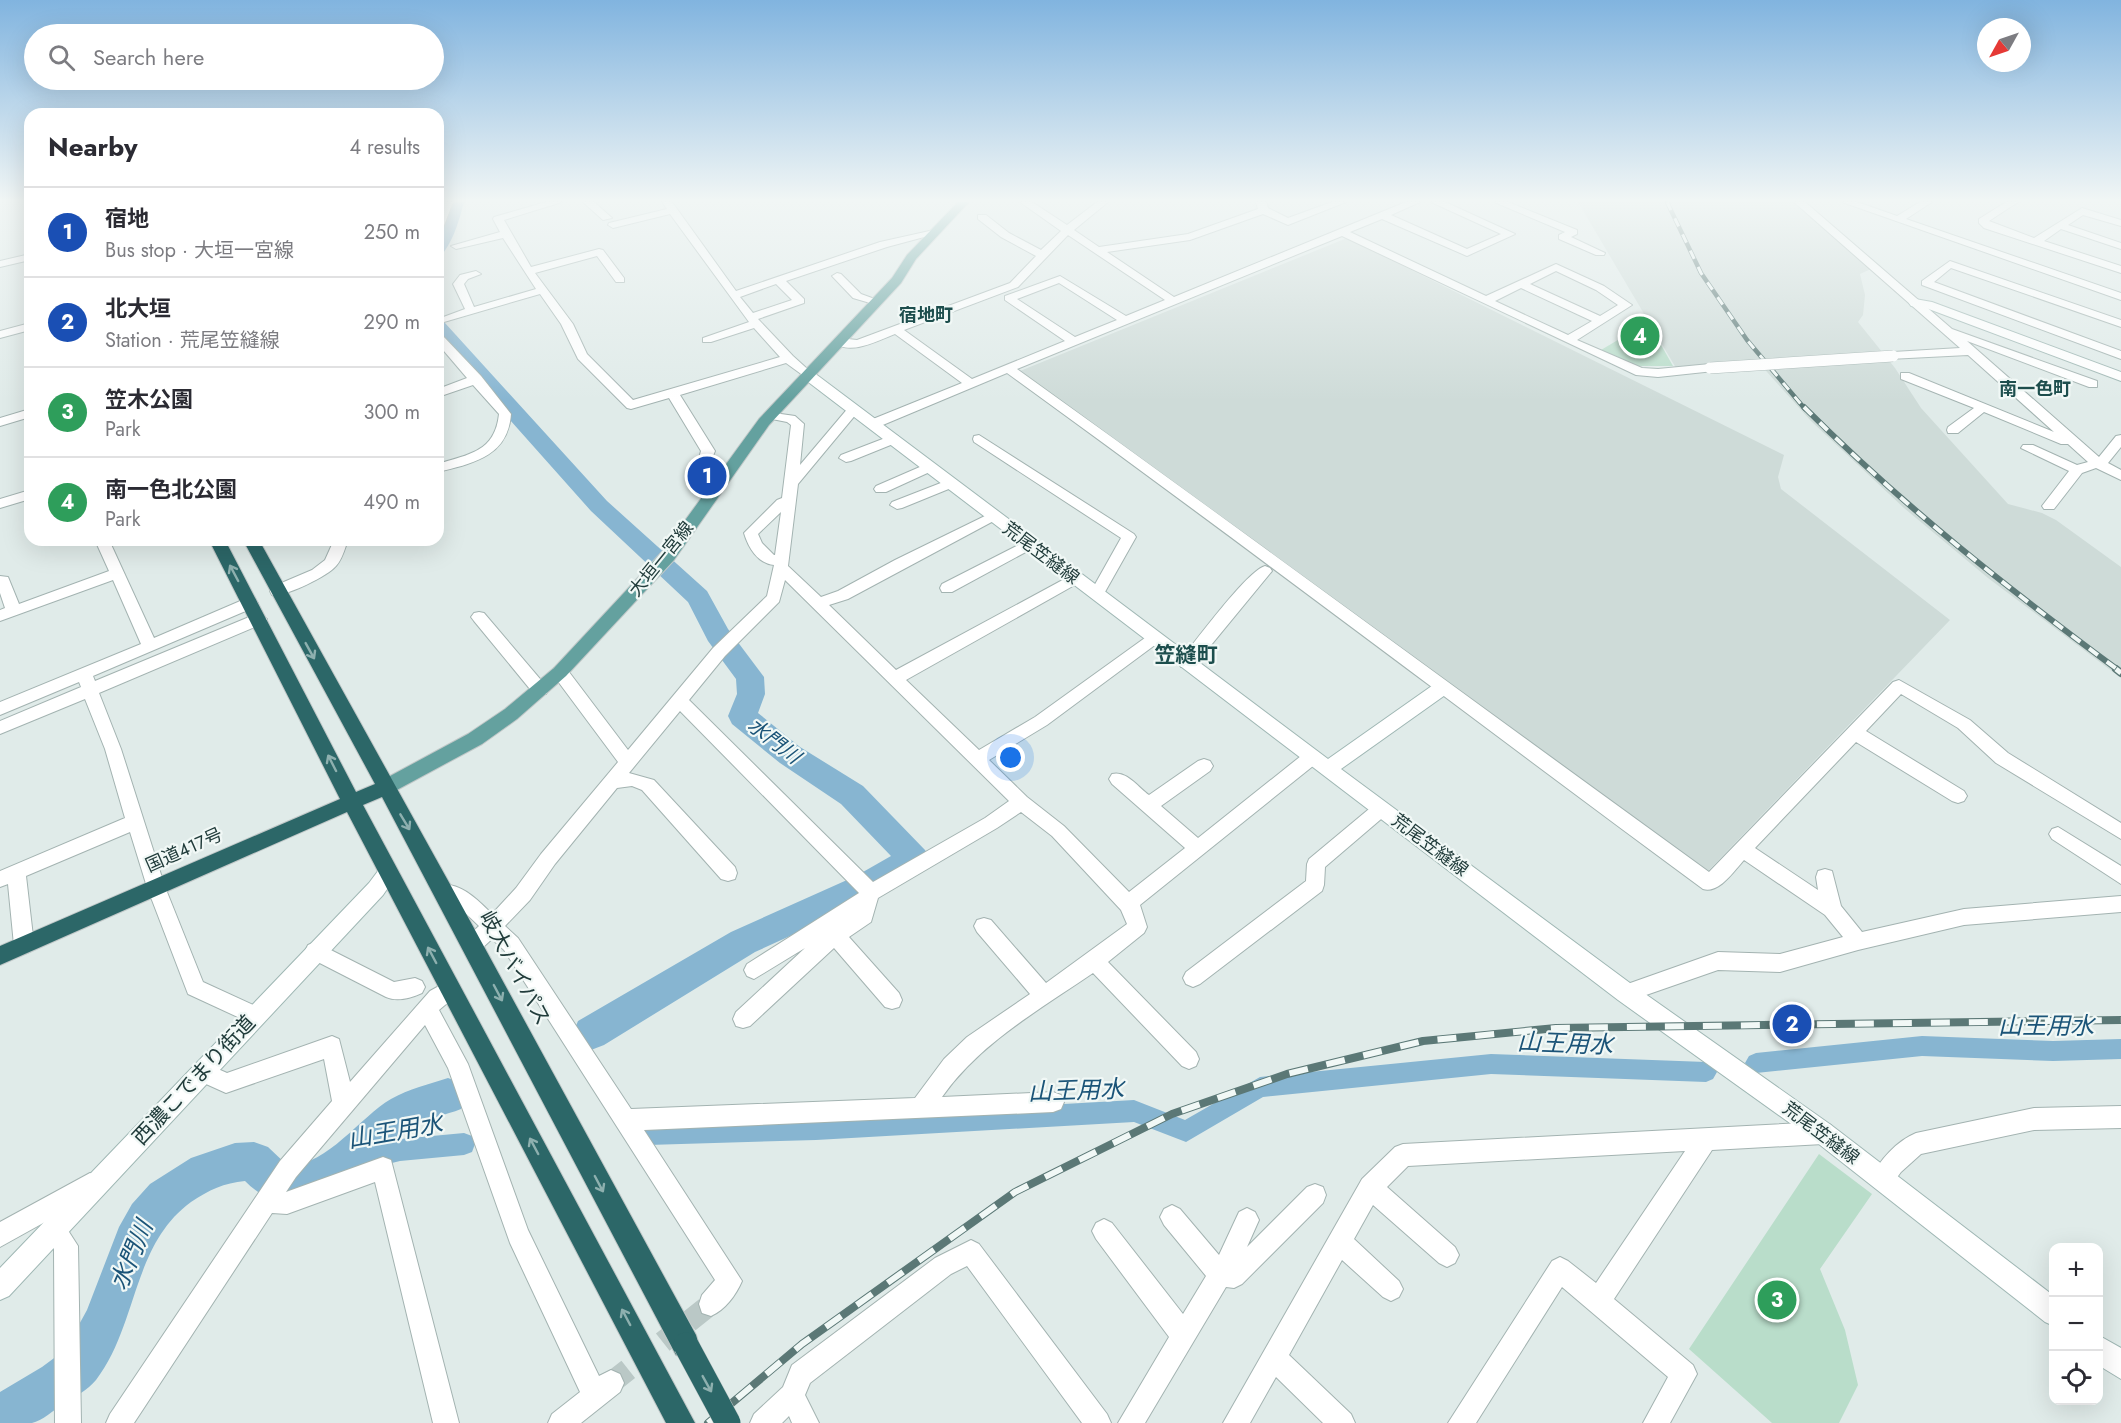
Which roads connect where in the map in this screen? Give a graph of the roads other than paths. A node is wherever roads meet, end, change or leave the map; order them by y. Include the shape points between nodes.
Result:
1 (527, 268) edge
2 (538, 268) edge
3 (611, 268) edge
4 (716, 268) edge
5 (812, 268) edge
6 (904, 268) edge
7 (1029, 268) edge
8 (1126, 268) edge
9 (1255, 268) edge
10 (1417, 268) edge
11 (1553, 268) edge
12 (1559, 268) edge
13 (1875, 268) edge
14 (1944, 268) edge
15 (1963, 268) edge
16 (2038, 268) edge
17 (529, 271) junction
18 (476, 274) dead end
19 (837, 276) dead end
20 (620, 280) dead end
21 (778, 280) junction
22 (1521, 284) junction
23 (543, 290) junction
24 (735, 295) junction
25 (2121, 297) edge
26 (1173, 301) junction
27 (1485, 301) junction
28 (877, 302) junction
29 (1915, 303) junction
30 (471, 311) junction
31 (444, 319) dead end
32 (755, 320) junction
33 (1126, 321) junction
34 (1601, 321) junction
35 (2121, 324) edge
36 (24, 328) edge
37 (895, 329) junction
38 (1946, 330) junction
39 (0, 335) edge
40 (707, 340) dead end
41 (1568, 340) junction
42 (839, 342) junction
43 (1074, 342) junction
44 (444, 343) edge
45 (1969, 351) junction
46 (2121, 355) edge
47 (787, 359) junction
48 (1009, 369) junction
49 (808, 375) junction
50 (1905, 376) dead end
51 (2121, 377) edge
52 (477, 379) junction
53 (971, 384) junction
54 (2093, 384) dead end
55 (444, 391) edge
56 (672, 392) junction
57 (1982, 408) junction
58 (853, 410) junction
59 (24, 415) edge
60 (771, 415) junction
61 (0, 422) edge
62 (873, 424) junction
63 (1953, 430) dead end
64 (893, 439) junction
65 (979, 439) dead end
66 (2121, 439) edge
67 (2076, 444) junction
68 (2028, 448) dead end
69 (706, 458) dead end
70 (846, 458) dead end
71 (2096, 462) junction
72 (444, 466) edge
73 (929, 467) junction
74 (2077, 470) junction
75 (2121, 476) edge
76 (951, 483) junction
77 (790, 485) junction
78 (881, 489) dead end
79 (24, 495) edge
80 (1, 501) edge
81 (788, 501) junction
82 (897, 505) dead end
83 (2049, 506) dead end
84 (994, 517) junction
85 (1030, 544) junction
86 (104, 546) edge
87 (220, 546) edge
88 (254, 546) edge
89 (338, 546) edge
90 (781, 563) junction
91 (1265, 571) dead end
92 (115, 574) junction
93 (1075, 579) junction
94 (0, 581) edge
95 (947, 588) dead end
96 (279, 595) junction
97 (1096, 595) junction
98 (818, 604) junction
99 (254, 610) junction
100 (7, 614) edge
101 (479, 617) dead end
102 (1155, 639) junction
103 (150, 646) junction
104 (1187, 663) junction
105 (560, 672) junction
106 (894, 679) junction
107 (87, 682) junction
108 (1442, 688) junction
109 (540, 690) junction
110 (679, 700) junction
111 (0, 709) edge
112 (0, 729) edge
113 (1855, 733) junction
114 (979, 758) junction
115 (628, 762) junction
116 (1320, 763) junction
117 (1204, 766) dead end
118 (1118, 779) dead end
119 (613, 782) junction
120 (386, 787) junction
121 (1958, 796) dead end
122 (352, 801) junction
123 (1021, 802) junction
124 (1148, 805) junction
125 (1381, 809) junction
126 (136, 820) junction
127 (2121, 832) edge
128 (2058, 834) dead end
129 (1197, 848) junction
130 (1742, 849) junction
131 (388, 873) junction
132 (728, 873) dead end
133 (8, 875) edge
134 (2121, 876) edge
135 (1825, 877) dead end
136 (156, 887) junction
137 (867, 891) junction
138 (444, 892) junction
139 (2121, 903) edge
140 (1128, 904) junction
141 (1832, 909) junction
142 (984, 926) dead end
143 (492, 927) junction
144 (835, 935) junction
145 (1858, 942) junction
146 (24, 945) junction
147 (472, 945) junction
148 (315, 951) junction
149 (0, 956) edge
150 (1094, 961) junction
151 (754, 970) dead end
152 (1193, 978) dead end
153 (415, 987) dead end
154 (450, 989) junction
155 (1626, 993) junction
156 (1044, 995) junction
157 (892, 1000) dead end
158 (428, 1010) junction
159 (255, 1016) junction
160 (743, 1019) dead end
161 (1189, 1059) dead end
162 (202, 1072) junction
163 (1053, 1102) dead end
164 (344, 1105) junction
165 (921, 1108) junction
166 (2121, 1117) edge
167 (626, 1122) junction
168 (1823, 1133) junction
169 (1707, 1138) junction
170 (101, 1178) junction
171 (1882, 1179) junction
172 (1370, 1187) junction
173 (1315, 1195) dead end
174 (268, 1198) junction
175 (1172, 1217) dead end
176 (1247, 1220) dead end
177 (54, 1229) junction
178 (1104, 1231) dead end
179 (0, 1234) edge
180 (1339, 1241) junction
181 (1447, 1255) dead end
182 (1220, 1275) junction
183 (0, 1287) edge
184 (1391, 1290) dead end
185 (1598, 1300) junction
186 (711, 1304) tunnel mouth
187 (2049, 1309) edge
188 (1184, 1335) junction
189 (2102, 1351) edge
190 (1273, 1357) junction
191 (2121, 1365) edge
192 (792, 1396) junction
193 (68, 1416) edge
194 (119, 1423) edge
195 (446, 1423) edge
196 (561, 1423) edge
197 (681, 1423) edge
198 (728, 1423) edge
199 (763, 1423) edge
200 (806, 1423) edge
201 (1098, 1423) edge
202 (1131, 1423) edge
203 (1236, 1423) edge
204 (1342, 1423) edge
205 (1461, 1423) edge
206 (1656, 1423) edge

1 - 17 street
2 - 17 street
3 - 20 street
4 - 24 street
5 - 21 street
6 - 28 main road, 大垣一宮線
7 - 37 street via 1014,285
8 - 26 street
9 - 26 street
10 - 27 street
11 - 22 street
12 - 34 street via 1626,305
13 - 29 street
14 - 46 street via 1926,283
15 - 35 street
16 - 25 street
17 - 23 street
18 - 30 street via 464,277 458,284
19 - 28 street via 857,296
21 - 24 street
21 - 32 street via 800,301
22 - 27 street
22 - 34 street
23 - 30 street
23 - 56 street via 567,324 582,356 631,405
24 - 32 street
26 - 33 street
27 - 41 street
28 - 42 main road, 大垣一宮線
29 - 38 street
29 - 51 main road
30 - 31 street
32 - 40 street
32 - 47 street
33 - 43 street
33 - 43 street via 1060,279 1009,298
34 - 41 street
36 - 39 street
37 - 42 street via 858,344
37 - 53 street
38 - 45 street
38 - 54 street
41 - 45 street, bridge via 1640,372
42 - 49 main road, 大垣一宮線
43 - 48 street
44 - 52 street
45 - 67 street
47 - 49 street
47 - 56 street
48 - 53 street
48 - 108 street
49 - 58 main road, 荒尾笠縫線
49 - 60 main road, 大垣一宮線
50 - 57 street
52 - 55 street
52 - 72 street via 505,414 505,429 498,444
53 - 62 street
56 - 69 street via 708,451
57 - 63 street
57 - 67 street
58 - 62 main road, 荒尾笠縫線
58 - 77 street
59 - 61 street
60 - 77 street via 798,424
60 - 105 main road, 大垣一宮線 via 668,556
62 - 64 main road, 荒尾笠縫線
64 - 70 street
64 - 73 main road, 荒尾笠縫線
65 - 97 street via 1129,537
66 - 71 street via 2104,460
67 - 71 street
68 - 74 street
71 - 74 street
71 - 75 street
73 - 76 main road, 荒尾笠縫線
73 - 78 street
74 - 83 street
76 - 82 street
76 - 84 main road, 荒尾笠縫線
77 - 81 street
79 - 80 street
81 - 90 street
81 - 90 street via 751,533 755,545 770,560
84 - 85 main road, 荒尾笠縫線
84 - 98 street via 843,595
85 - 93 main road, 荒尾笠縫線
85 - 95 street
86 - 92 street
99 -> 87 highway
88 - 96 highway, 岐大バイパス
89 - 96 street via 331,562
90 - 98 street
90 - 110 street via 774,598 732,637
91 - 104 street
92 - 100 street
92 - 103 street
93 - 97 main road, 荒尾笠縫線
93 - 106 street
94 - 100 street via 3,580
96 -> 120 highway, 岐大バイパス
97 - 102 main road, 荒尾笠縫線
98 - 106 street
99 - 103 street
99 - 107 street
122 -> 99 highway
101 - 109 street
102 - 104 main road, 荒尾笠縫線
102 - 114 street via 1041,721
103 - 107 street
104 - 116 main road, 荒尾笠縫線
105 - 109 main road, 大垣一宮線
105 - 115 street
106 - 114 street
107 - 111 street
107 - 112 street
107 - 126 street
108 - 116 main road
108 - 130 street via 1710,884
109 - 120 main road, 大垣一宮線 via 475,739
110 - 115 street
110 - 137 street
113 - 121 street
113 - 127 street via 1899,686 1964,724 2002,758
113 - 130 street
114 - 123 street
115 - 119 street
116 - 125 main road, 荒尾笠縫線
116 - 129 street
117 - 124 street
118 - 124 street
119 - 132 street via 633,779 648,785
119 - 143 street
120 - 122 highway, 国道417号
120 -> 138 highway, 岐大バイパス
122 - 131 highway
122 - 136 highway, 国道417号
123 - 137 street via 991,823
123 - 140 street via 1058,831
124 - 129 street
125 - 152 street via 1316,864 1315,885
125 - 155 main road, 荒尾笠縫線
126 - 133 street
126 - 136 street
128 - 134 street
129 - 140 street
130 - 141 street
131 - 148 main road, 西濃こでまり街道
154 -> 131 highway
133 - 146 street
135 - 141 street
136 - 146 highway, 国道417号
136 - 159 street via 195,988
137 - 144 street via 864,916
137 - 151 street
138 - 143 street via 464,899
138 - 147 highway, 岐大バイパス
139 - 145 street via 1964,917
140 - 150 street via 1137,927
141 - 145 street
142 - 156 street
143 - 147 street
143 - 167 street via 511,944
144 - 157 street
144 - 160 street
145 - 155 street via 1780,963 1718,961
146 - 149 highway, 国道417号
147 -> 198 highway, 岐大バイパス, bridge
148 - 153 street via 393,991
148 - 159 main road, 西濃こでまり街道
150 - 156 street
150 - 161 street
154 - 158 street via 437,997
197 -> 154 highway
155 - 168 main road, 荒尾笠縫線
156 - 165 street via 974,1044 951,1066
158 - 164 street
158 - 196 street via 457,1064 518,1235 603,1389
159 - 162 main road, 西濃こでまり街道
162 - 164 street via 226,1083 332,1046
162 - 170 main road, 西濃こでまり街道
163 - 165 street
164 - 174 street
165 - 167 street
166 - 171 street via 2034,1119 1916,1144
167 - 186 street via 730,1281
168 - 169 street
168 - 171 main road, 荒尾笠縫線
169 - 172 street via 1403,1155
169 - 185 street
170 - 177 main road, 西濃こでまり街道
170 - 179 street
171 - 187 main road, 荒尾笠縫線
172 - 180 street
172 - 181 street
173 - 182 street via 1234,1276
174 - 194 street
174 - 195 street via 287,1203 382,1168
175 - 182 street
176 - 182 street
177 - 183 main road, 西濃こでまり街道
177 - 193 street via 66,1246
178 - 188 street
180 - 184 street
180 - 190 street
182 - 188 street
185 - 205 street via 1560,1269
185 - 206 street via 1684,1374
188 - 202 street
189 - 191 main road
190 - 203 street
190 - 204 street
192 - 199 street
192 - 200 street
192 - 201 street via 801,1374 943,1266 971,1252

